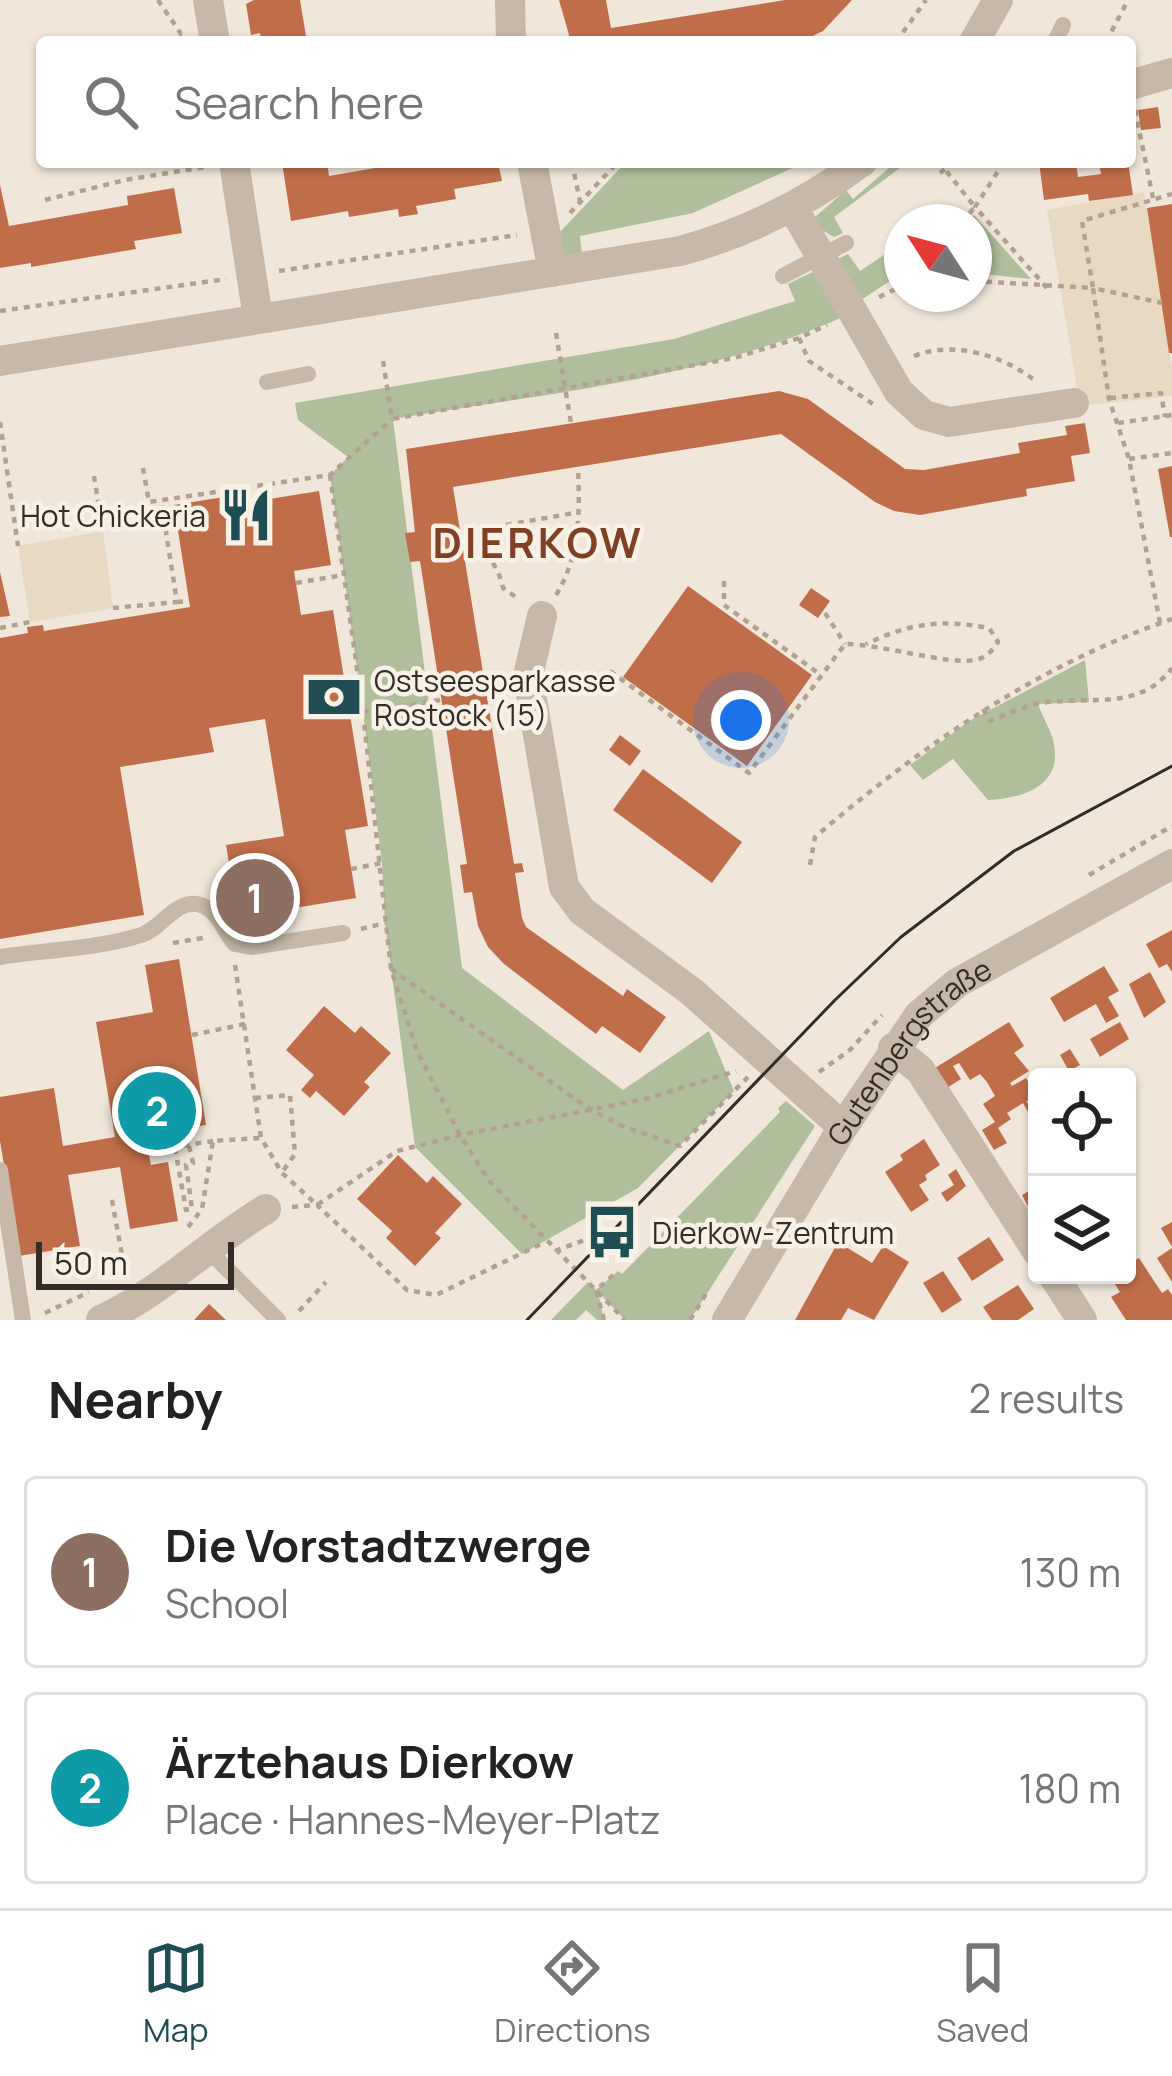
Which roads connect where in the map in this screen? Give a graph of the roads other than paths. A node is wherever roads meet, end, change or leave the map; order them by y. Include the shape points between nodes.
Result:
1 (208, 0) edge
2 (509, 0) edge
3 (998, 0) edge
4 (213, 36) edge
5 (511, 36) edge
6 (986, 36) edge
7 (1172, 73) edge
8 (1136, 95) edge
9 (235, 168) edge
10 (533, 168) edge
11 (853, 168) edge
12 (793, 208) junction
13 (834, 249) junction
14 (553, 272) junction
15 (784, 276) dead end
16 (258, 319) junction
17 (0, 361) edge
18 (308, 374) dead end
19 (267, 382) dead end
20 (1065, 404) road end
21 (542, 616) road end
22 (1172, 864) edge
23 (343, 933) dead end
24 (0, 957) edge
25 (893, 1048) junction
26 (843, 1127) junction
27 (0, 1170) edge
28 (266, 1209) road end
29 (1028, 1237) edge
30 (197, 1238) junction
31 (1058, 1284) edge
32 (26, 1320) edge
33 (101, 1320) edge
34 (278, 1320) edge
35 (727, 1320) edge
36 (1082, 1320) edge

1 - 4 street
2 - 5 street
3 - 6 street
7 - 8 street
9 - 16 street
10 - 14 street
11 - 12 street
12 - 13 street
12 - 14 street via 702,245
13 - 15 lane
13 - 20 street via 854,312 899,392 924,415 949,422
14 - 16 street
16 - 17 street
18 - 19 lane
21 - 26 street via 527,676 564,887 582,911 692,992
22 - 25 street, Gutenbergstraße via 957,983
23 - 24 lane via 235,944 221,921 196,904 140,936
25 - 26 street, Gutenbergstraße
25 - 29 street via 920,1070
26 - 35 street, Gutenbergstraße
27 - 32 lane
28 - 30 street
30 - 33 street
30 - 34 lane
31 - 36 street

